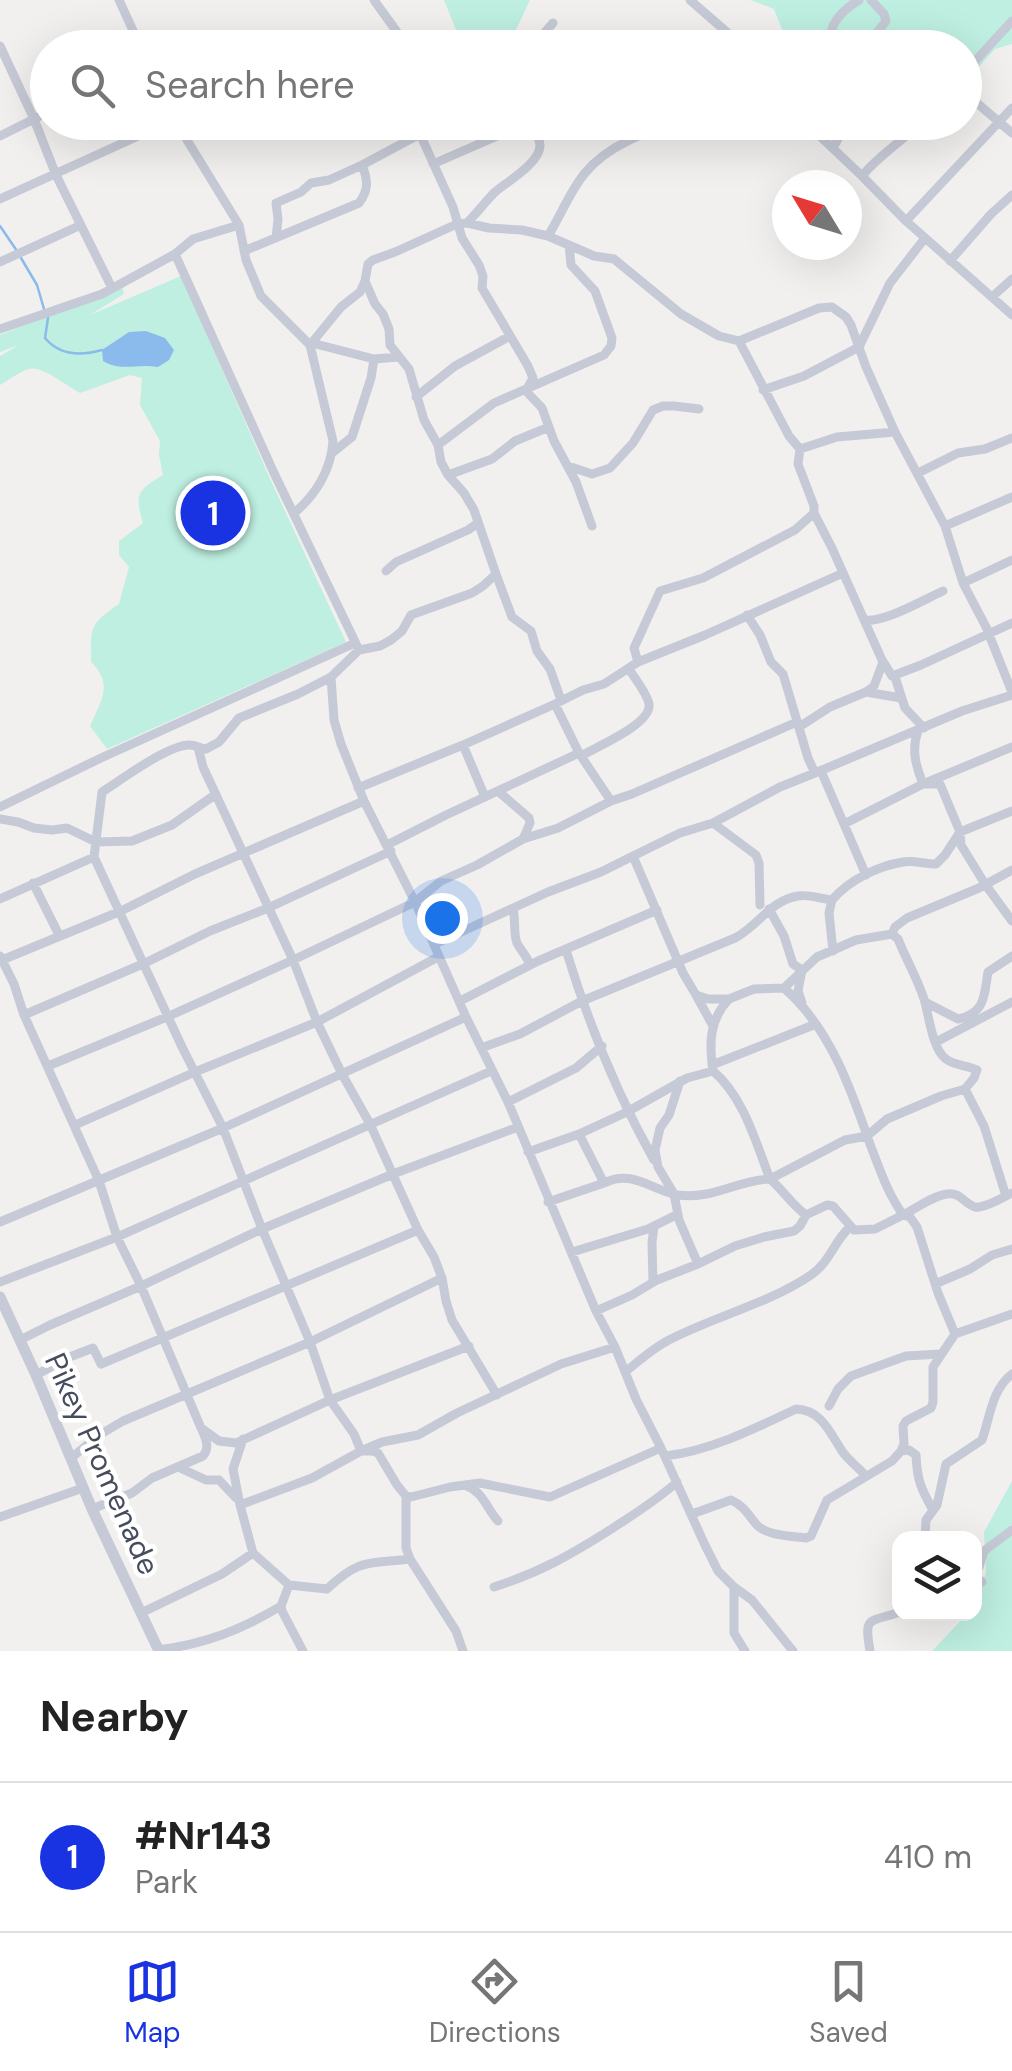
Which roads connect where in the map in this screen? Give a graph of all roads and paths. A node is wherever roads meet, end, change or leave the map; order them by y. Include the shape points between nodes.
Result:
1 (120, 0) edge
2 (374, 0) edge
3 (690, 0) edge
4 (710, 0) edge
5 (859, 0) edge
6 (871, 0) edge
7 (701, 10) junction
8 (1012, 21) edge
9 (553, 23) dead end
10 (133, 30) edge
11 (396, 30) edge
12 (547, 30) edge
13 (724, 30) edge
14 (831, 30) edge
15 (879, 30) edge
16 (0, 46) edge
17 (982, 54) edge
18 (11, 68) junction
19 (0, 74) edge
20 (982, 106) edge
21 (1012, 108) edge
22 (30, 109) edge
23 (30, 120) edge
24 (1000, 121) junction
25 (1012, 133) edge
26 (0, 136) edge
27 (42, 140) edge
28 (133, 140) edge
29 (184, 140) edge
30 (409, 140) edge
31 (422, 140) edge
32 (487, 140) edge
33 (539, 140) edge
34 (629, 140) edge
35 (824, 140) edge
36 (837, 140) edge
37 (903, 140) edge
38 (833, 148) junction
39 (432, 164) junction
40 (362, 165) junction
41 (856, 170) edge
42 (56, 175) junction
43 (862, 176) joint
44 (1012, 194) edge
45 (0, 199) edge
46 (906, 222) junction
47 (462, 223) junction
48 (81, 225) junction
49 (239, 225) junction
50 (548, 236) junction
51 (276, 238) junction
52 (926, 238) junction
53 (569, 245) junction
54 (244, 251) junction
55 (175, 254) junction
56 (950, 261) junction
57 (0, 262) edge
58 (1012, 280) edge
59 (365, 281) junction
60 (112, 288) junction
61 (992, 298) junction
62 (1012, 315) edge
63 (0, 329) edge
64 (510, 336) junction
65 (739, 341) junction
66 (311, 344) junction
67 (859, 347) junction
68 (398, 357) junction
69 (374, 360) junction
70 (763, 390) junction
71 (526, 391) junction
72 (416, 397) junction
73 (699, 409) dead end
74 (549, 427) junction
75 (895, 432) junction
76 (1012, 438) edge
77 (438, 445) junction
78 (800, 449) junction
79 (332, 453) junction
80 (568, 466) junction
81 (918, 473) junction
82 (448, 475) junction
83 (1012, 497) edge
84 (294, 512) junction
85 (814, 514) junction
86 (478, 524) junction
87 (592, 526) dead end
88 (945, 526) junction
89 (1012, 560) edge
90 (386, 572) dead end
91 (843, 572) junction
92 (496, 574) junction
93 (963, 583) junction
94 (943, 592) dead end
95 (747, 615) junction
96 (864, 620) junction
97 (1012, 623) edge
98 (988, 634) junction
99 (357, 647) junction
100 (883, 662) junction
101 (634, 666) junction
102 (894, 676) junction
103 (330, 678) junction
104 (866, 692) junction
105 (1012, 693) edge
106 (901, 698) junction
107 (558, 702) junction
108 (798, 724) junction
109 (921, 730) junction
110 (463, 746) junction
111 (198, 747) junction
112 (1012, 747) edge
113 (580, 754) junction
114 (818, 772) junction
115 (923, 784) junction
116 (358, 788) junction
117 (498, 792) junction
118 (216, 794) junction
119 (485, 797) junction
120 (364, 800) junction
121 (611, 801) junction
122 (0, 807) edge
123 (1012, 811) edge
124 (529, 818) junction
125 (0, 819) edge
126 (713, 823) junction
127 (844, 824) junction
128 (960, 832) junction
129 (545, 834) junction
130 (523, 840) junction
131 (96, 842) junction
132 (389, 848) junction
133 (245, 854) junction
134 (634, 856) junction
135 (94, 857) junction
136 (1012, 870) edge
137 (866, 875) junction
138 (33, 884) junction
139 (985, 884) junction
140 (0, 899) edge
141 (832, 900) junction
142 (416, 902) junction
143 (764, 907) junction
144 (268, 908) junction
145 (513, 909) junction
146 (657, 910) junction
147 (121, 911) junction
148 (1012, 920) edge
149 (892, 934) junction
150 (59, 935) junction
151 (435, 944) junction
152 (566, 950) junction
153 (833, 951) junction
154 (1012, 956) edge
155 (438, 957) junction
156 (1, 958) edge
157 (293, 960) junction
158 (678, 961) junction
159 (145, 963) junction
160 (530, 965) junction
161 (802, 970) junction
162 (784, 988) junction
163 (696, 996) junction
164 (729, 999) junction
165 (460, 1001) junction
166 (582, 1002) junction
167 (925, 1002) junction
168 (1012, 1002) edge
169 (802, 1003) junction
170 (24, 1016) junction
171 (168, 1016) junction
172 (466, 1017) junction
173 (317, 1022) junction
174 (816, 1024) junction
175 (713, 1026) junction
176 (936, 1042) junction
177 (602, 1046) junction
178 (481, 1048) junction
179 (48, 1066) junction
180 (713, 1068) junction
181 (492, 1071) junction
182 (195, 1072) junction
183 (342, 1074) junction
184 (680, 1082) junction
185 (965, 1089) junction
186 (508, 1102) junction
187 (627, 1112) junction
188 (370, 1124) junction
189 (75, 1125) junction
190 (518, 1127) junction
191 (224, 1128) junction
192 (579, 1134) junction
193 (867, 1136) junction
194 (528, 1152) junction
195 (658, 1167) junction
196 (393, 1174) junction
197 (770, 1179) junction
198 (99, 1181) junction
199 (244, 1181) junction
200 (604, 1183) junction
201 (674, 1194) junction
202 (1010, 1195) edge
203 (548, 1202) junction
204 (678, 1214) junction
205 (903, 1214) junction
206 (806, 1215) junction
207 (0, 1222) edge
208 (654, 1226) junction
209 (850, 1227) junction
210 (262, 1229) junction
211 (418, 1230) junction
212 (117, 1236) junction
213 (1012, 1249) edge
214 (572, 1252) junction
215 (698, 1264) junction
216 (442, 1278) junction
217 (0, 1282) edge
218 (654, 1282) junction
219 (935, 1284) junction
220 (286, 1285) junction
221 (141, 1286) junction
222 (0, 1296) edge
223 (596, 1311) junction
224 (1012, 1314) edge
225 (955, 1334) junction
226 (162, 1338) junction
227 (20, 1340) junction
228 (310, 1342) junction
229 (469, 1346) junction
230 (615, 1347) junction
231 (940, 1354) junction
232 (625, 1372) junction
233 (1012, 1374) edge
234 (36, 1375) junction
235 (186, 1395) junction
236 (497, 1395) junction
237 (330, 1400) junction
238 (828, 1406) dead end
239 (201, 1428) junction
240 (243, 1439) junction
241 (361, 1451) junction
242 (900, 1451) junction
243 (663, 1452) junction
244 (71, 1458) junction
245 (178, 1468) junction
246 (865, 1475) junction
247 (677, 1482) junction
248 (465, 1485) junction
249 (83, 1488) junction
250 (406, 1496) junction
251 (240, 1505) junction
252 (92, 1509) junction
253 (933, 1510) junction
254 (692, 1514) junction
255 (0, 1518) edge
256 (498, 1521) dead end
257 (1012, 1530) edge
258 (925, 1531) edge
259 (254, 1553) junction
260 (982, 1558) edge
261 (410, 1559) junction
262 (289, 1585) junction
263 (494, 1587) dead end
264 (734, 1588) junction
265 (281, 1606) junction
266 (141, 1612) junction
267 (892, 1614) edge
268 (158, 1651) edge
269 (303, 1651) edge
270 (463, 1651) edge
271 (745, 1651) edge
272 (793, 1651) edge
273 (870, 1651) edge

1 - 10 street
2 - 11 street
3 - 7 street
4 - 7 street
5 - 14 street
6 - 15 street via 886,21
7 - 13 street
8 - 17 street
9 - 12 street
16 - 18 street
18 - 19 street
18 - 22 street
20 - 24 street
21 - 24 street
23 - 26 street
24 - 25 street
24 - 46 street
27 - 42 street
28 - 42 street
29 - 49 street
30 - 40 street
31 - 39 street
32 - 39 street
33 - 47 street via 527,166
34 - 50 street via 590,167
35 - 38 street
36 - 38 street
37 - 43 street
38 - 41 street
39 - 47 street
40 - 51 street via 276,203
40 - 51 street via 368,185 360,203
42 - 45 street
42 - 48 street
43 - 46 street
44 - 56 street
46 - 52 street
47 - 50 street
47 - 59 street via 373,260
47 - 64 street via 482,288
48 - 57 street
48 - 60 street
49 - 54 street
49 - 55 street via 194,239
50 - 53 street
51 - 54 street
52 - 56 street
52 - 67 street via 890,283
53 - 65 street via 614,259 681,314
53 - 71 street via 572,265 595,291 611,346
54 - 66 street via 266,302
55 - 60 street
55 - 84 street
56 - 61 street
58 - 61 street
59 - 66 street
59 - 68 street
60 - 63 street
61 - 62 street
64 - 71 street via 533,378
64 - 72 street
65 - 67 street via 832,307 846,317
65 - 70 street
66 - 69 street
66 - 79 street
67 - 70 street
67 - 75 street
68 - 69 street
68 - 72 street via 409,369
69 - 79 street via 352,437
70 - 78 street
71 - 74 street
71 - 77 street via 494,403
72 - 77 street
73 - 80 street via 654,410 610,468 592,474
74 - 80 street
74 - 82 street
75 - 78 street
75 - 81 street
76 - 81 street
77 - 82 street
78 - 85 street via 798,464
79 - 84 street via 320,483
80 - 87 street
81 - 88 street
82 - 86 street
83 - 88 street
84 - 99 street
85 - 91 street
85 - 101 street via 703,578 660,591 634,648
86 - 90 street
86 - 92 street
88 - 93 street
89 - 93 street
91 - 95 street
91 - 96 street
92 - 99 street via 472,593 412,615 380,646
92 - 107 street via 512,617 531,631 550,669
93 - 98 street
94 - 96 street
95 - 101 street
95 - 108 street via 783,674
96 - 100 street
97 - 98 street
98 - 102 street
98 - 105 street
99 - 103 street
99 - 122 street
100 - 102 street
100 - 104 street
101 - 107 street
101 - 113 street via 649,711 629,730
102 - 106 street
103 - 111 street via 239,718 219,742
103 - 116 street via 334,720
104 - 106 street
104 - 108 street
105 - 109 street
106 - 109 street
107 - 110 street
107 - 113 street
108 - 114 street
108 - 121 street
109 - 114 street
109 - 115 street via 914,742
110 - 116 street
110 - 119 street
111 - 118 street
111 - 131 street via 172,750 102,792
112 - 115 street
113 - 117 street
113 - 121 street
114 - 126 street
114 - 127 street
115 - 127 street
115 - 128 street via 940,784
116 - 120 street
117 - 119 street
117 - 124 street
118 - 131 street via 172,826 132,840
118 - 133 street
119 - 132 street
120 - 132 street
120 - 133 street
121 - 129 street
123 - 128 street
124 - 129 street
124 - 130 street
125 - 131 street via 67,828
126 - 134 street
126 - 143 street via 756,855
127 - 137 street
128 - 137 street via 936,864 908,860
128 - 139 street
129 - 130 street
130 - 142 street via 441,881
131 - 135 street
132 - 142 street
132 - 144 street
133 - 144 street
133 - 147 street
134 - 145 street
134 - 146 street
135 - 138 street
135 - 147 street
136 - 139 street
137 - 141 street
138 - 140 street
138 - 150 street
139 - 148 street
139 - 149 street via 907,918
141 - 143 street via 796,896
141 - 153 street
142 - 151 street
142 - 157 street
143 - 158 street via 742,934
143 - 161 street
144 - 157 street
144 - 159 street
145 - 151 street
145 - 160 street via 515,936
146 - 152 street
146 - 158 street
147 - 150 street
147 - 159 street
149 - 153 street
149 - 167 street
150 - 156 street
151 - 155 street
152 - 160 street
152 - 166 street
153 - 161 street
154 - 167 street via 988,972 975,1013 958,1019
155 - 165 street
155 - 173 street
156 - 170 street
157 - 171 street
157 - 173 street
158 - 163 street
158 - 166 street
159 - 170 street
159 - 171 street
160 - 165 street
161 - 162 street
161 - 169 street
162 - 164 street
162 - 169 street
163 - 164 street
163 - 175 street
164 - 175 street
165 - 172 street
166 - 177 street
166 - 178 street
167 - 176 street
168 - 176 street
169 - 174 street
170 - 179 street
171 - 179 street
171 - 182 street
172 - 178 street
172 - 183 street
173 - 182 street
173 - 183 street
174 - 180 street
174 - 193 street via 843,1070
175 - 180 street
176 - 185 street via 944,1058 977,1070
177 - 186 street via 576,1068
177 - 187 street
178 - 181 street
179 - 189 street
180 - 184 street
180 - 197 street via 741,1109
181 - 186 street
181 - 188 street
182 - 189 street
182 - 191 street
183 - 188 street
183 - 191 street
184 - 187 street
184 - 195 street via 658,1134
185 - 193 street via 887,1119
185 - 202 street
186 - 190 street
187 - 192 street
187 - 195 street
188 - 196 street
188 - 199 street
189 - 198 street
190 - 194 street
190 - 196 street
191 - 198 street
191 - 199 street
192 - 194 street
192 - 200 street
193 - 197 street via 845,1140
193 - 205 street
194 - 203 street
195 - 201 street
196 - 210 street
196 - 211 street
197 - 201 street via 714,1193
197 - 206 street
198 - 207 street
198 - 212 street
199 - 210 street
199 - 212 street
200 - 201 street via 622,1177
200 - 203 street
201 - 204 street
202 - 205 street via 980,1207 952,1193 940,1195
203 - 214 street
204 - 208 street
204 - 215 street
205 - 209 street via 875,1229
205 - 219 street via 916,1228
206 - 209 street via 833,1206
206 - 215 street via 794,1231
208 - 214 street
208 - 218 street
209 - 232 street via 809,1276 668,1340
210 - 220 street
210 - 221 street
211 - 216 street
211 - 220 street
212 - 217 street
212 - 221 street
213 - 219 street
214 - 223 street
215 - 218 street
216 - 228 street
216 - 229 street via 452,1320
218 - 223 street
219 - 225 street
220 - 226 street
220 - 228 street
221 - 226 street
221 - 227 street
222 - 227 street, Pikey Promenade
223 - 230 street
224 - 225 street
225 - 231 street
226 - 234 street via 101,1364 93,1348
226 - 235 street
227 - 234 street, Pikey Promenade
228 - 235 street
228 - 237 street
229 - 236 street
229 - 237 street
230 - 232 street
230 - 236 street
231 - 238 street via 906,1356 851,1376
231 - 242 street via 933,1367 933,1402 906,1421
232 - 243 street
233 - 253 street via 993,1402 982,1440 946,1464
234 - 244 street, Pikey Promenade
235 - 239 street
235 - 244 street via 122,1421
236 - 241 street via 418,1435
237 - 240 street
237 - 241 street
239 - 240 street via 219,1440
239 - 245 street via 206,1453
240 - 251 street via 233,1469
241 - 250 street via 378,1453
241 - 251 street
242 - 246 street
242 - 253 street via 916,1455 920,1488
243 - 246 street via 684,1454 803,1409 824,1422
243 - 247 street
243 - 248 street via 550,1497
244 - 249 street, Pikey Promenade
245 - 251 street via 219,1480
245 - 252 street
246 - 254 street via 827,1500 806,1538 768,1532 731,1500
247 - 254 street
247 - 263 street via 580,1550
248 - 250 street
248 - 256 street
249 - 252 street, Pikey Promenade
249 - 255 street
250 - 261 street
251 - 259 street
252 - 266 street, Pikey Promenade
253 - 258 street
254 - 264 street via 718,1571
257 - 260 street
259 - 262 street
259 - 266 street
261 - 262 street via 364,1564 327,1589
261 - 270 street
262 - 265 street
264 - 271 street via 734,1633
264 - 272 street
265 - 268 street via 216,1638
265 - 269 street
266 - 268 street, Pikey Promenade
267 - 273 street via 868,1626

